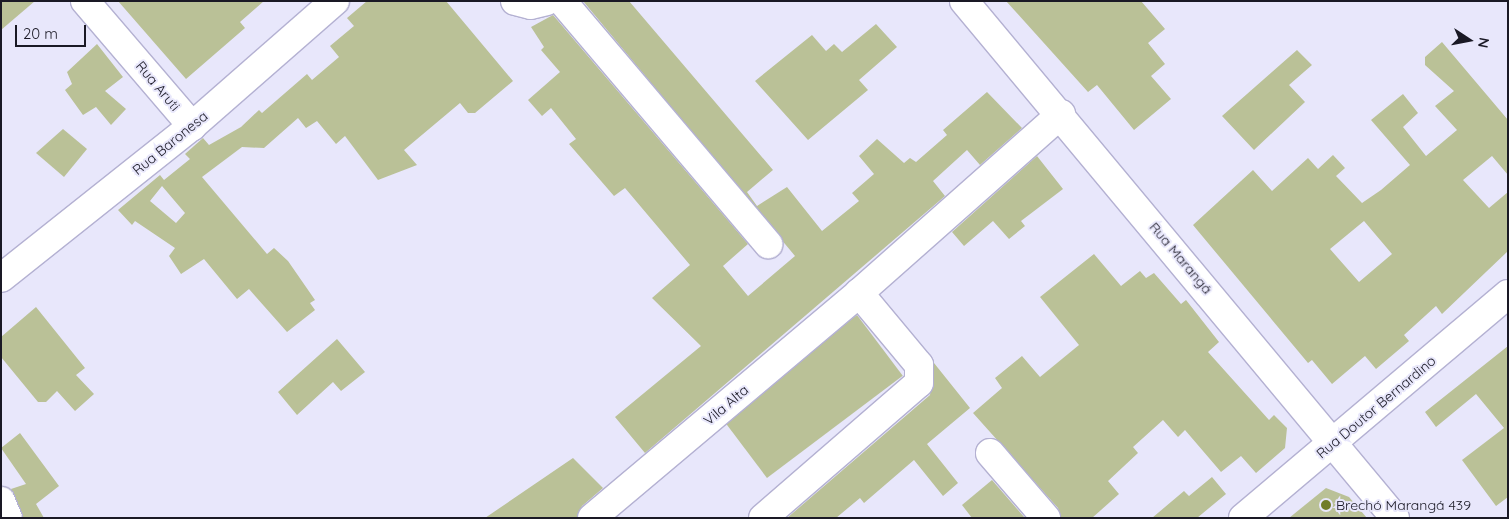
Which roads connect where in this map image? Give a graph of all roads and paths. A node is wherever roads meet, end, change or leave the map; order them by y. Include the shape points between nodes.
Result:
1 (85, 1) edge
2 (335, 1) edge
3 (515, 1) edge
4 (547, 1) edge
5 (562, 1) edge
6 (964, 1) edge
7 (1060, 114) junction
8 (192, 126) junction
9 (768, 244) dead end
10 (1, 278) edge
11 (859, 293) junction
12 (1508, 294) edge
13 (1334, 443) junction
14 (990, 453) dead end
15 (1, 500) edge
16 (8, 518) edge
17 (592, 518) edge
18 (763, 518) edge
19 (1046, 518) edge
20 (1243, 518) edge
21 (1395, 518) edge

1 - 8 street, Rua Aruti
2 - 8 street, Rua Baronesa
3 - 4 street via 530,5
5 - 9 street
6 - 7 street, Rua Marangá
7 - 11 street, Vila Alta
7 - 13 street, Rua Marangá
8 - 10 street, Rua Baronesa
11 - 17 street, Vila Alta
11 - 18 street via 919,365 919,383
12 - 13 street, Rua Doutor Bernardino
13 - 20 street, Rua Doutor Bernardino
13 - 21 street, Rua Marangá
14 - 19 street
15 - 16 street

